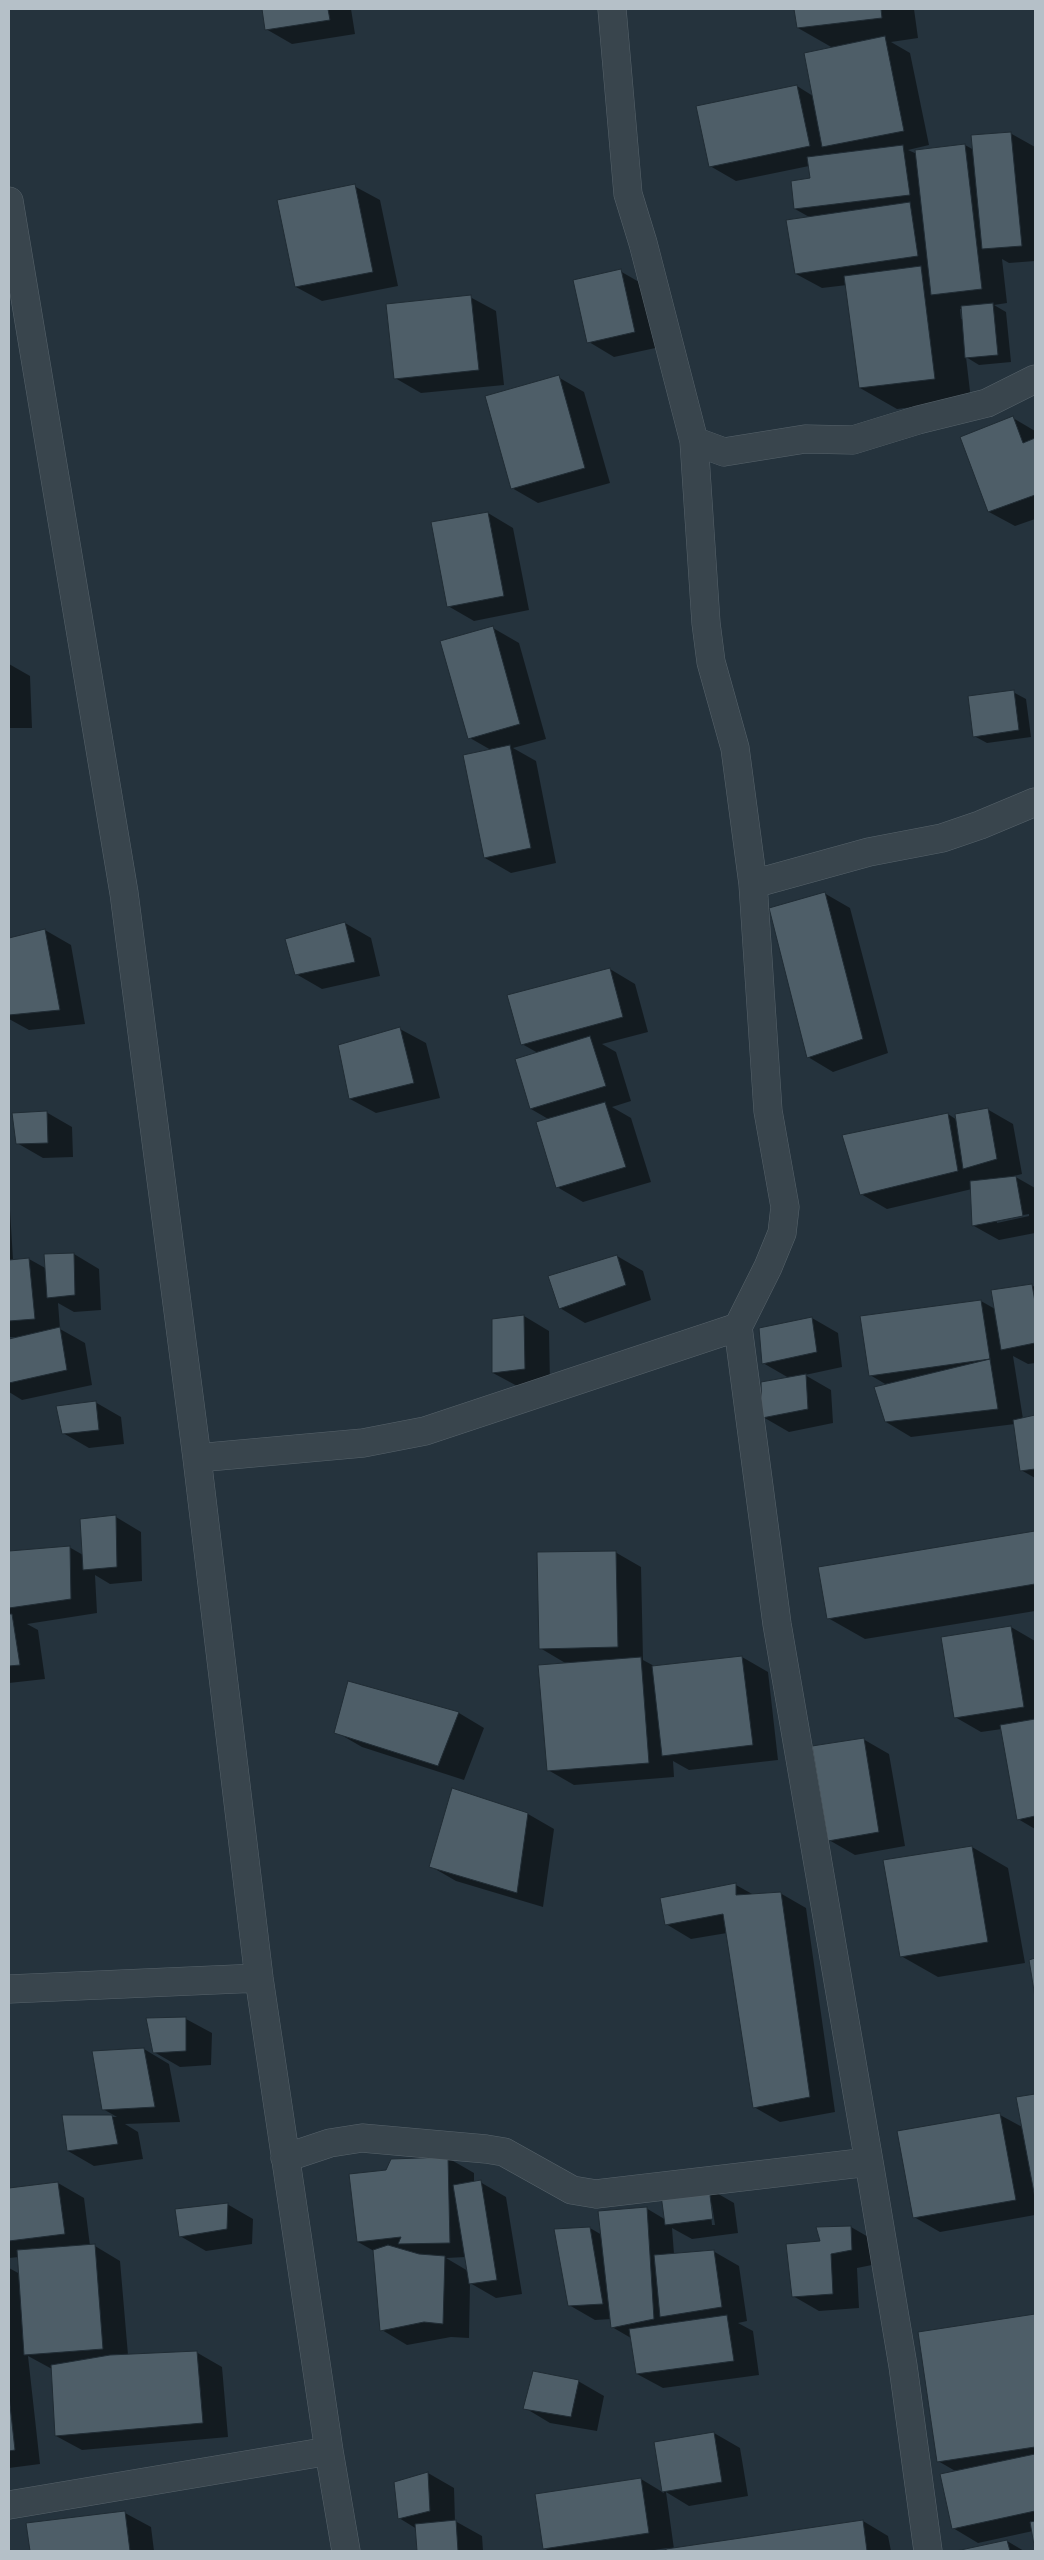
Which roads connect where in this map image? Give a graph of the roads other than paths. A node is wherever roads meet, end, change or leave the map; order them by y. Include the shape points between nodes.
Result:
1 (612, 9) edge
2 (9, 201) edge
3 (1035, 379) edge
4 (694, 441) junction
5 (724, 452) junction
6 (696, 473) junction
7 (1035, 802) edge
8 (752, 884) junction
9 (738, 1326) junction
10 (197, 1458) junction
11 (259, 1978) junction
12 (9, 1989) edge
13 (285, 2158) junction
14 (869, 2162) junction
15 (328, 2452) junction
16 (9, 2506) edge
17 (346, 2551) edge
18 (928, 2551) edge

1 - 4 street via 628,194
2 - 10 street via 124,893
3 - 5 street via 987,403 853,440 805,439
4 - 5 street
4 - 6 street
5 - 6 street
6 - 8 street via 706,623 712,662 735,748
7 - 8 street via 942,838 869,852
8 - 9 street via 768,1111 785,1207 782,1233
9 - 10 street via 425,1431 363,1443
9 - 14 street via 777,1624
10 - 11 street
11 - 12 street
11 - 13 street
13 - 14 street via 330,2143 362,2138 486,2149 504,2152 572,2190 596,2194
13 - 15 street
14 - 18 street
15 - 16 street
15 - 17 street

